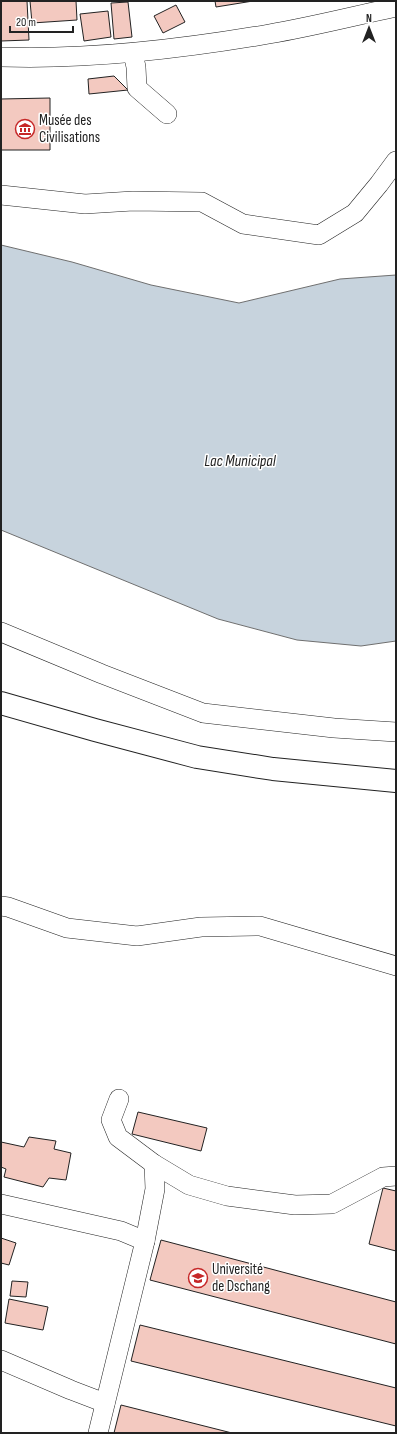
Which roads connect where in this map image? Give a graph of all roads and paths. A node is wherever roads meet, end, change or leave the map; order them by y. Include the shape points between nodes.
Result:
1 (396, 7) edge
2 (133, 53) junction
3 (1, 57) edge
4 (167, 114) dead end
5 (396, 161) edge
6 (1, 195) edge
7 (1, 632) edge
8 (1, 703) edge
9 (396, 732) edge
10 (396, 781) edge
11 (1, 906) edge
12 (396, 966) edge
13 (119, 1099) dead end
14 (154, 1164) junction
15 (396, 1176) edge
16 (1, 1204) edge
17 (145, 1241) junction
18 (1, 1360) edge
19 (105, 1403) junction
20 (98, 1433) edge

1 - 2 street via 269,34
2 - 3 street
2 - 4 street via 137,88
5 - 6 street via 355,213 319,235 243,224 202,202 133,201 85,204
7 - 9 street via 203,713 334,728
8 - 10 main road via 196,757 273,770
11 - 12 street via 67,928 137,936 201,927 260,926
13 - 14 street via 111,1120 118,1137
14 - 15 street via 189,1185 226,1196 295,1205 332,1204 383,1177
14 - 17 street via 155,1190
16 - 17 street via 121,1231
17 - 19 street
18 - 19 street
19 - 20 street

